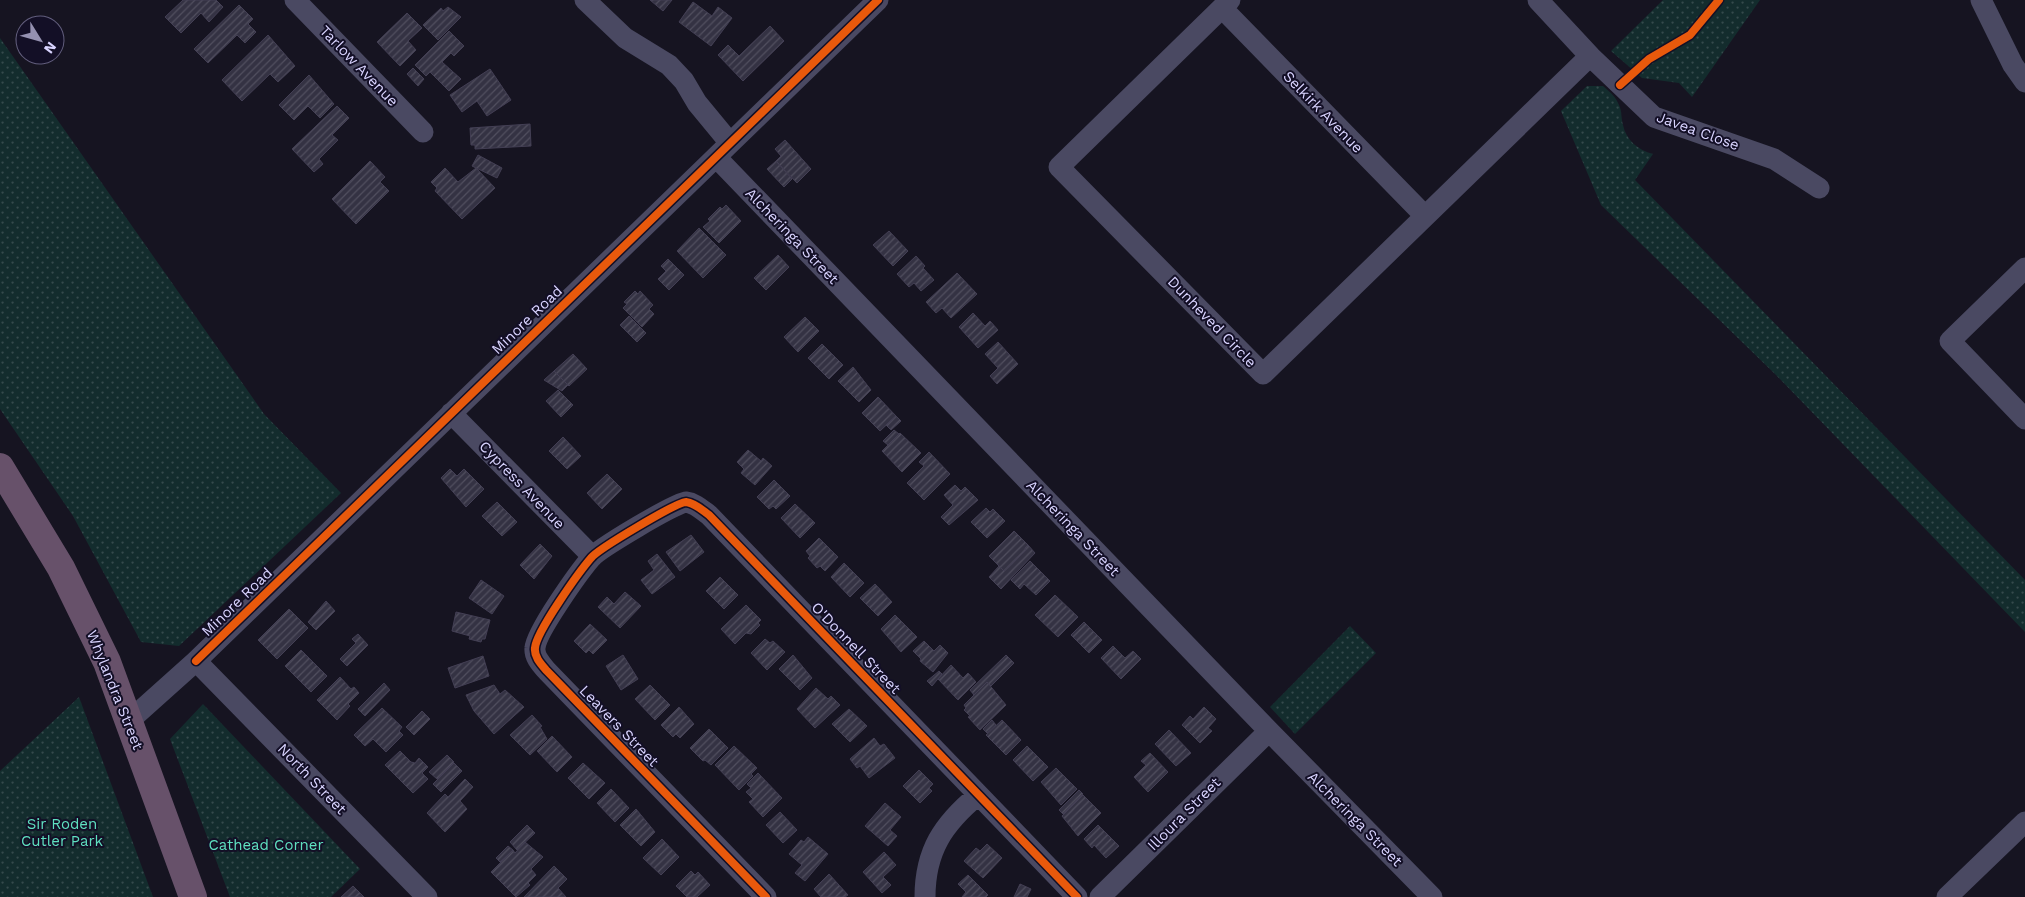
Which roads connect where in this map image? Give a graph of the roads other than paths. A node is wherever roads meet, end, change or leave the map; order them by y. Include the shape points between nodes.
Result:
1 (295, 0) edge
2 (586, 0) edge
3 (878, 0) edge
4 (1538, 0) edge
5 (1981, 0) edge
6 (1226, 4) edge
7 (1590, 56) junction
8 (2025, 82) edge
9 (423, 132) dead end
10 (723, 150) junction
11 (1819, 188) dead end
12 (1425, 216) junction
13 (2025, 268) edge
14 (451, 413) junction
15 (2025, 419) edge
16 (0, 467) edge
17 (592, 556) junction
18 (196, 661) junction
19 (130, 721) junction
20 (1269, 731) junction
21 (978, 795) junction
22 (2025, 822) edge
23 (193, 897) edge
24 (427, 897) edge
25 (766, 897) edge
26 (925, 897) edge
27 (1077, 897) edge
28 (1100, 897) edge
29 (1432, 897) edge
30 (1947, 897) edge

1 - 9 street, Tarlow Avenue
2 - 10 street, Alcheringa Street via 625,38 669,65 684,81
3 - 10 street, Minore Road
4 - 7 street
5 - 8 street via 2013,65
6 - 12 street, Selkirk Avenue
6 - 12 street, Dunheved Circle via 1059,167 1263,374
7 - 11 street, Javea Close via 1654,117 1774,159
7 - 12 street, Dunheved Circle
10 - 14 street, Minore Road
10 - 20 street, Alcheringa Street
13 - 15 street via 1950,342
14 - 17 street, Cypress Avenue
14 - 18 street, Minore Road
16 - 19 highway, Whylandra Street via 61,568 107,662
17 - 21 street, O'Donnell Street via 676,504 685,502 701,509
17 - 25 street, Leavers Street via 541,631 535,647 539,662
18 - 19 street, Minore Road
18 - 24 street, North Street
19 - 23 highway, Whylandra Street
20 - 28 street, Illoura Street
20 - 29 street, Alcheringa Street
21 - 26 street via 955,813 934,847 925,874
21 - 27 street, O'Donnell Street
22 - 30 street

